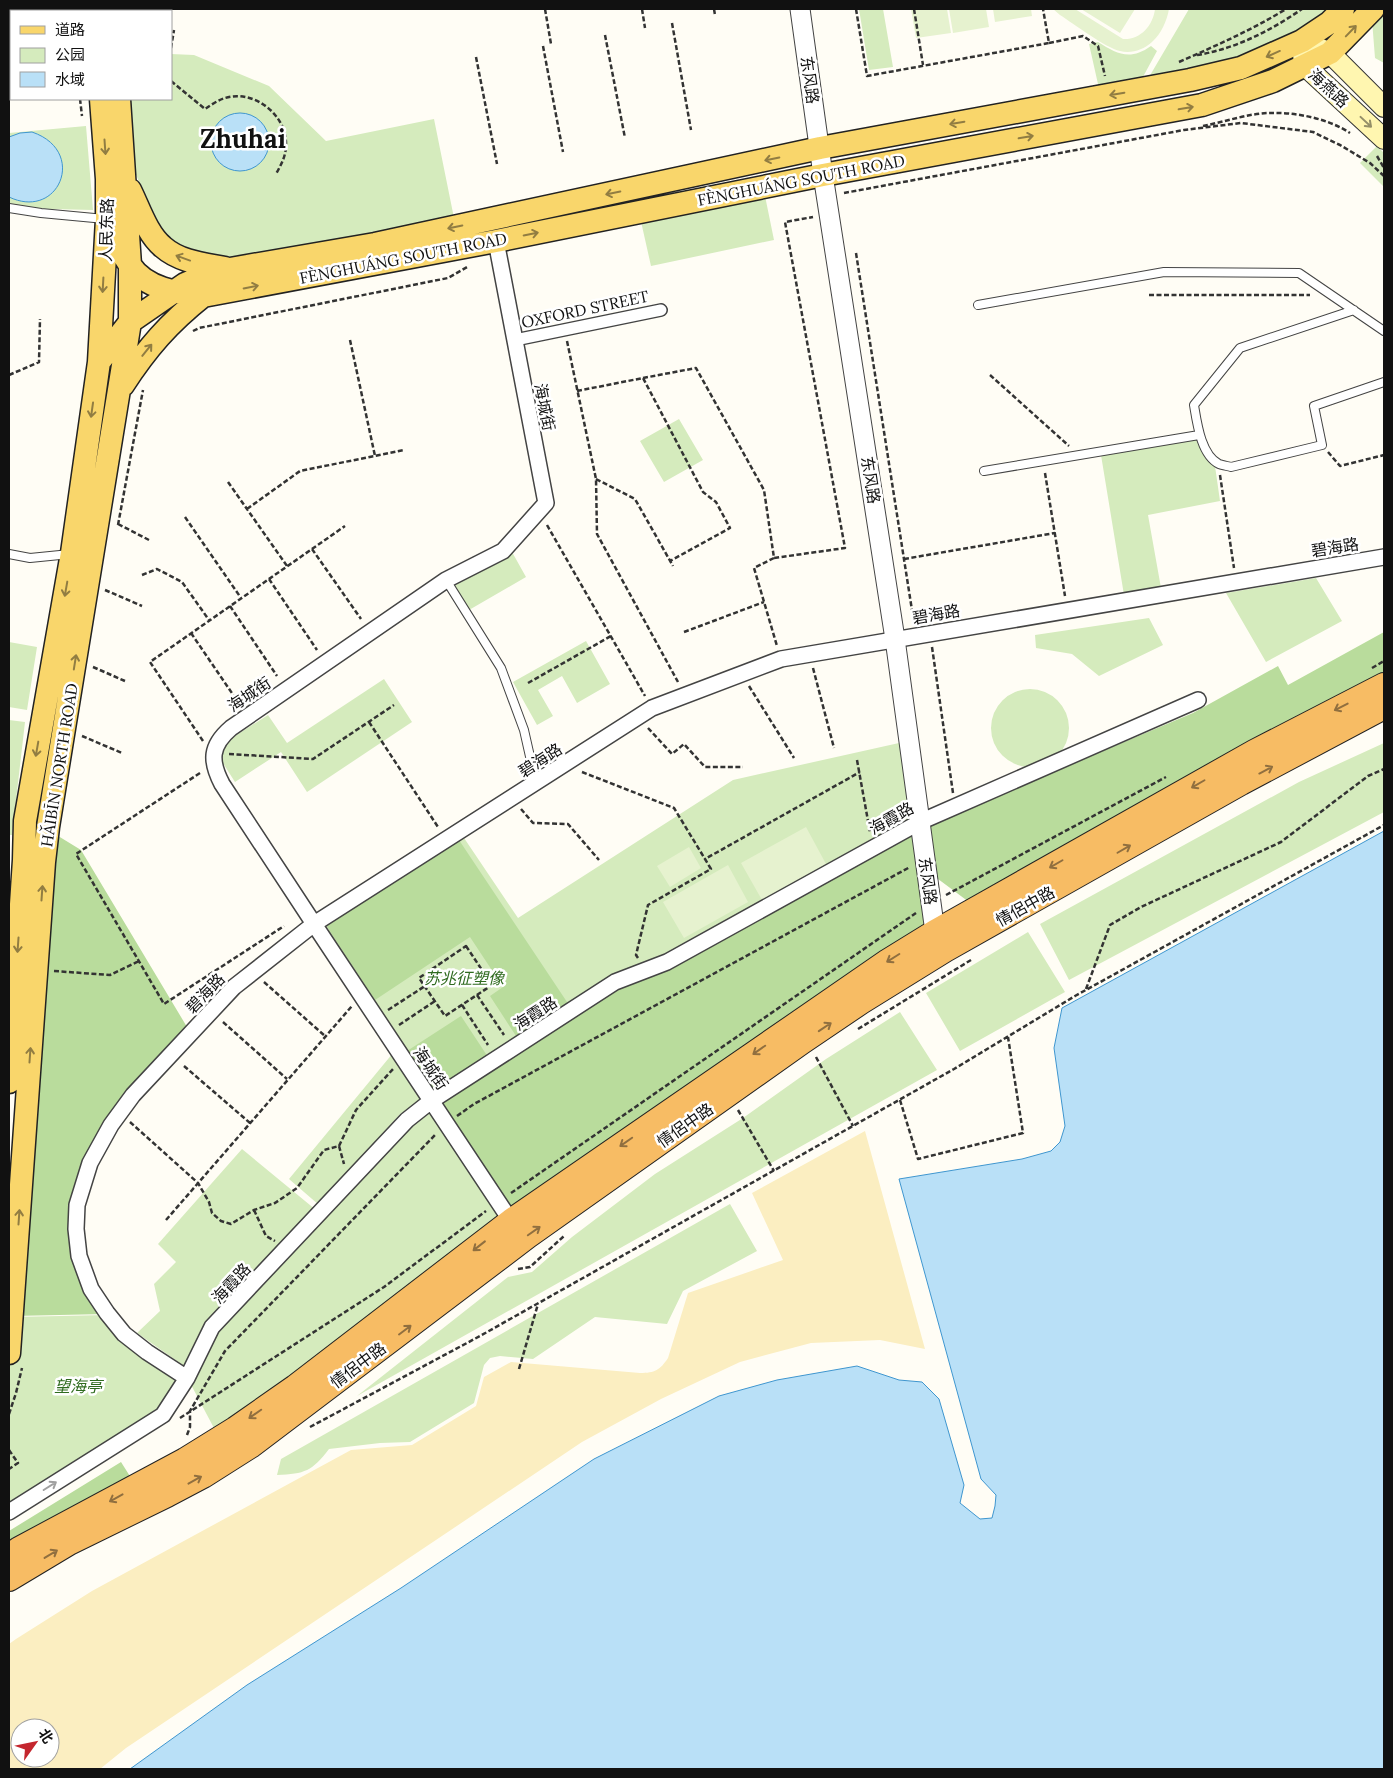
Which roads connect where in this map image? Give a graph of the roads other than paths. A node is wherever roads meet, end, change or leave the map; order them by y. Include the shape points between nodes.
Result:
1 (800, 9) edge
2 (1343, 9) edge
3 (1373, 9) edge
4 (1302, 41) junction
5 (1330, 53) junction
6 (1304, 65) junction
7 (101, 100) edge
8 (120, 100) edge
9 (1384, 107) edge
10 (1384, 140) edge
11 (820, 148) junction
12 (126, 180) junction
13 (826, 195) junction
14 (9, 208) edge
15 (107, 219) junction
16 (497, 248) junction
17 (130, 265) junction
18 (230, 269) junction
19 (172, 292) junction
20 (203, 296) junction
21 (978, 305) dead end
22 (661, 310) dead end
23 (1354, 310) junction
24 (130, 322) junction
25 (1384, 331) edge
26 (515, 340) junction
27 (99, 362) junction
28 (1384, 382) edge
29 (119, 390) junction
30 (1199, 435) junction
31 (984, 472) dead end
32 (72, 553) junction
33 (9, 554) edge
34 (1384, 557) edge
35 (446, 580) junction
36 (895, 639) junction
37 (1384, 685) edge
38 (1198, 700) dead end
39 (1384, 707) edge
40 (536, 783) junction
41 (920, 822) junction
42 (314, 924) junction
43 (940, 941) junction
44 (9, 1082) edge
45 (431, 1101) junction
46 (511, 1221) junction
47 (16, 1357) edge
48 (187, 1378) junction
49 (9, 1512) edge
50 (9, 1556) edge
51 (9, 1579) edge

1 - 11 street, 东风路
2 - 4 main road, FÈNGHUÁNG SOUTH ROAD
5 -> 3 main road, FÈNGHUÁNG SOUTH ROAD
4 - 5 main road, 海燕路
4 - 6 main road, 海燕路
4 -> 11 main road, FÈNGHUÁNG SOUTH ROAD via 1241,68 1190,80
5 - 6 main road, FÈNGHUÁNG SOUTH ROAD
5 - 9 main road, 海燕路
6 -> 10 main road, 海燕路
13 -> 6 main road, FÈNGHUÁNG SOUTH ROAD via 1202,105 1273,81
7 -> 15 main road, 人民东路
8 - 12 main road, HǍIBĪN NORTH ROAD
11 - 13 street, 东风路
11 -> 18 main road, FÈNGHUÁNG SOUTH ROAD via 375,244
12 - 17 main road, HǍIBĪN NORTH ROAD
18 -> 12 main road, FÈNGHUÁNG SOUTH ROAD via 176,256 162,247 146,223
16 -> 13 main road, FÈNGHUÁNG SOUTH ROAD
13 - 36 street, 东风路
14 - 15 lane
15 - 17 main road, FÈNGHUÁNG SOUTH ROAD
15 -> 27 main road, 人民东路
20 -> 16 main road, FÈNGHUÁNG SOUTH ROAD
16 - 26 street, 海城街
17 - 19 main road, FÈNGHUÁNG SOUTH ROAD via 141,277
17 - 24 main road, HǍIBĪN NORTH ROAD
18 - 19 main road, FÈNGHUÁNG SOUTH ROAD via 199,278
19 - 20 main road, FÈNGHUÁNG SOUTH ROAD
19 - 24 main road, FÈNGHUÁNG SOUTH ROAD
29 -> 20 main road, FÈNGHUÁNG SOUTH ROAD via 162,332
21 - 23 lane via 1164,272 1299,273
22 - 26 street, OXFORD STREET
23 - 25 lane
23 - 30 lane via 1240,348 1194,405
24 - 27 main road, FÈNGHUÁNG SOUTH ROAD
24 - 29 main road, HǍIBĪN NORTH ROAD
26 - 35 street, 海城街 via 546,503 503,551
27 -> 32 main road, HǍIBĪN NORTH ROAD
28 - 30 lane via 1314,406 1322,445 1231,467 1218,463 1209,454
47 -> 29 main road, HǍIBĪN NORTH ROAD via 36,970 48,827
30 - 31 lane
32 - 33 lane via 30,558
32 -> 44 main road, HǍIBĪN NORTH ROAD via 25,821
34 - 36 street, 碧海路
35 - 40 lane via 501,668 524,730
35 - 42 street, 海城街 via 231,728 217,743 214,758 222,784
36 - 40 street, 碧海路 via 781,659 652,708
36 - 41 street, 东风路
37 -> 43 highway, 情侶中路 via 1254,752
38 - 41 street, 海霞路
43 -> 39 highway, 情侶中路
40 - 42 street, 碧海路
41 - 43 street, 东风路
41 - 45 street, 海霞路 via 667,962 615,982
42 - 45 street, 海城街
42 - 48 street, 碧海路 via 234,987 133,1094 110,1125 90,1163 78,1205 79,1256 91,1289 124,1334
43 -> 46 highway, 情侶中路 via 888,961
51 -> 43 highway, 情侶中路 via 69,1543 203,1476 252,1445 536,1230 802,1042 900,977
45 - 46 street, 海城街
45 - 48 street, 海霞路 via 407,1120 212,1327
46 -> 50 highway, 情侶中路 via 296,1387 235,1428 185,1460
49 -> 48 street, 海霞路 via 163,1415

